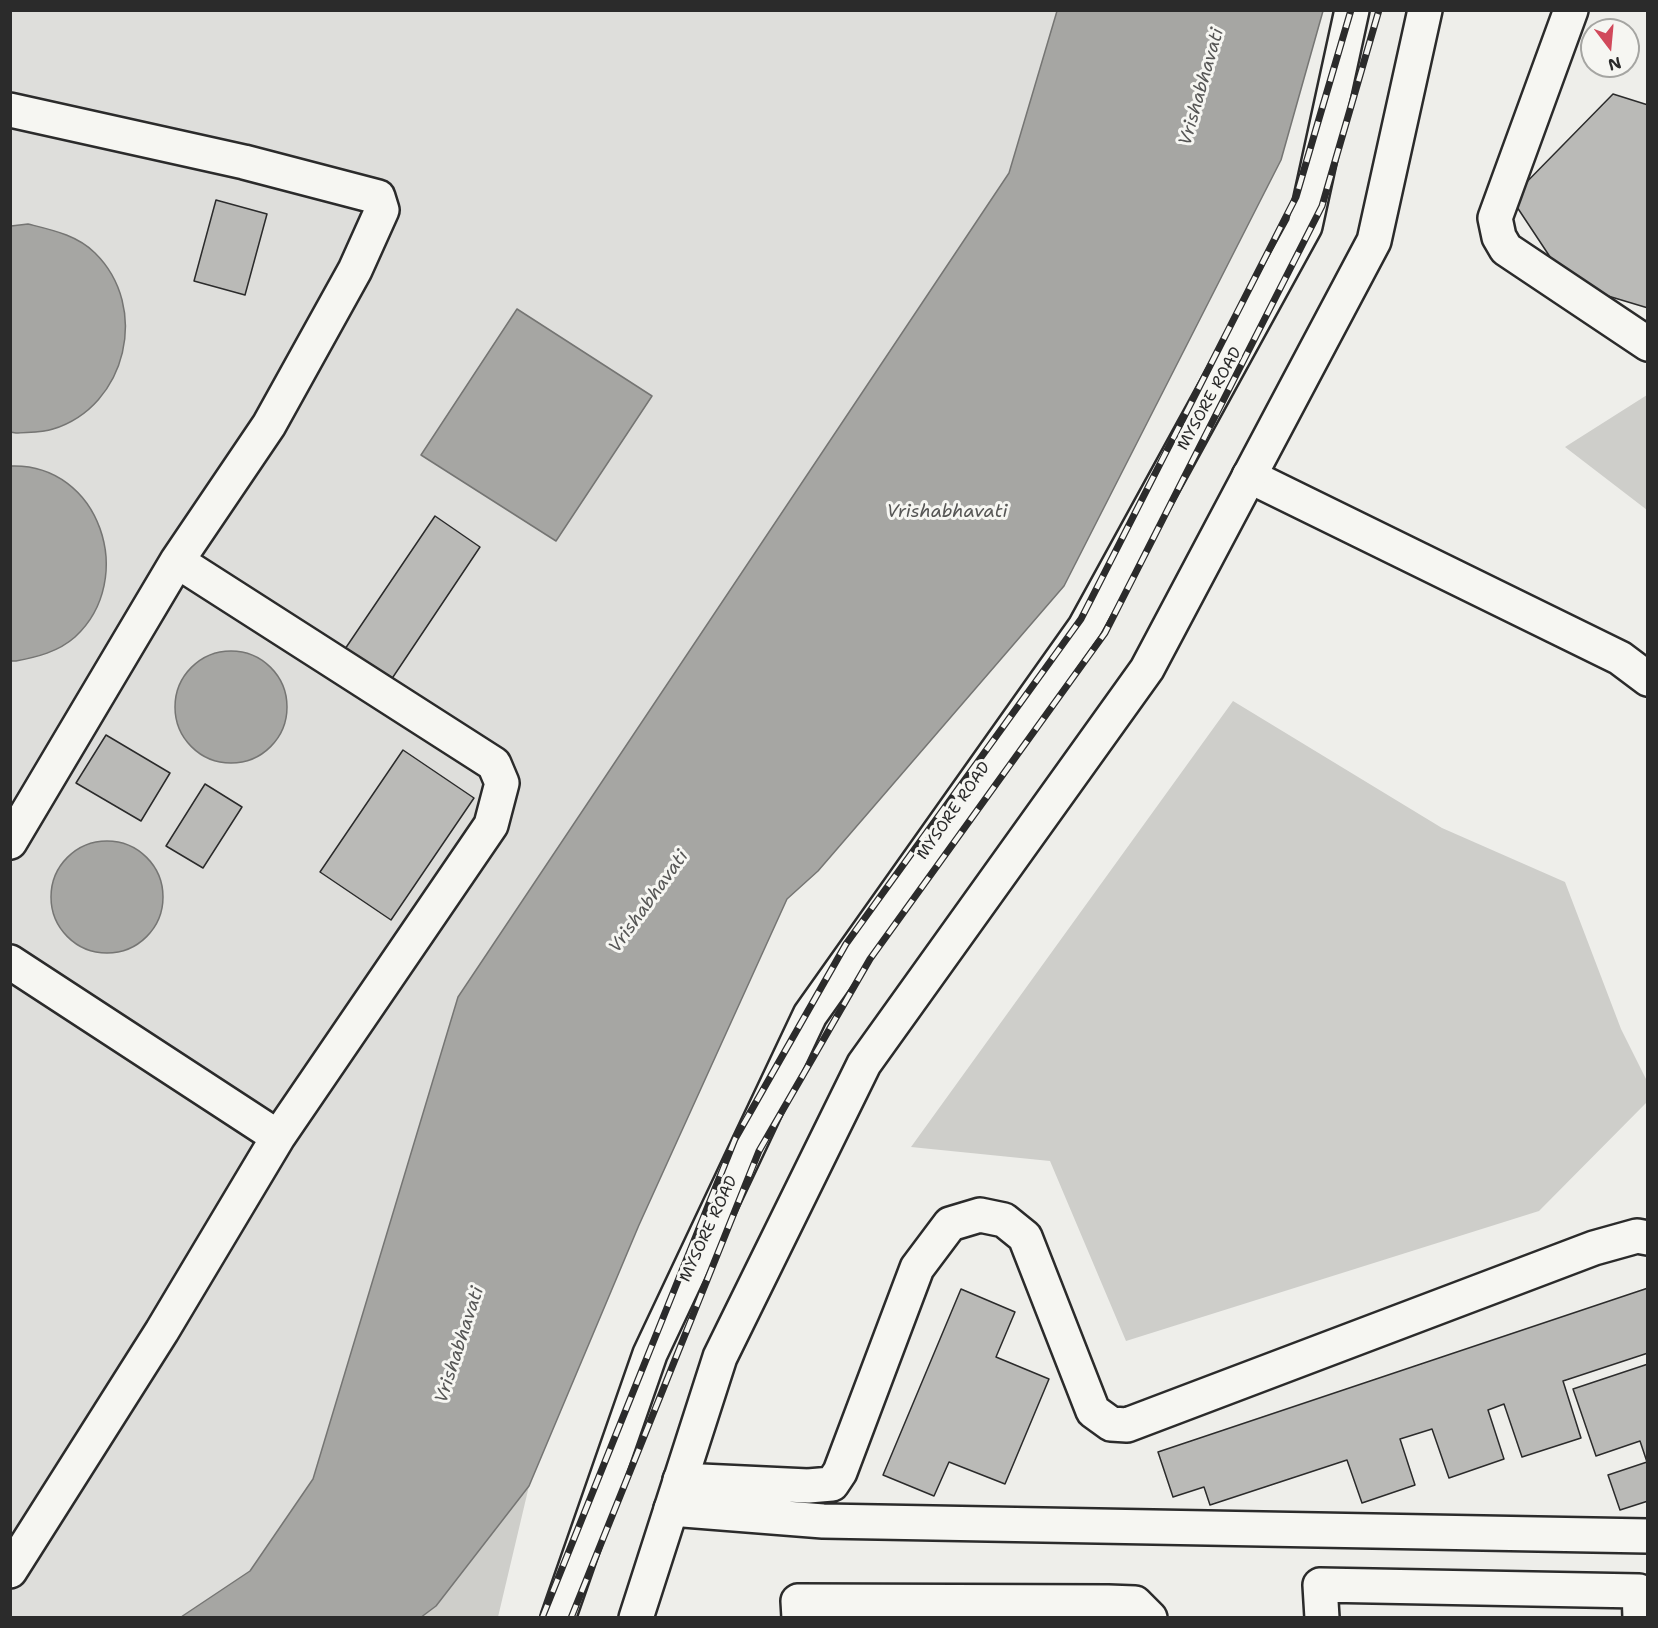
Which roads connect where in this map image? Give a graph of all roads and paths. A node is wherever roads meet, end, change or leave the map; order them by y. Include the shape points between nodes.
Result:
1 (1352, 10) edge
2 (1425, 10) edge
3 (1571, 10) edge
4 (10, 110) edge
5 (1647, 344) edge
6 (1249, 476) junction
7 (177, 561) junction
8 (1647, 679) edge
9 (10, 842) edge
10 (10, 962) edge
11 (278, 1137) junction
12 (1647, 1238) edge
13 (832, 1484) junction
14 (676, 1495) junction
15 (823, 1521) junction
16 (1647, 1536) edge
17 (10, 1571) edge
18 (558, 1617) edge
19 (636, 1617) edge
20 (799, 1617) edge
21 (1150, 1617) edge
22 (1322, 1617) edge
23 (1640, 1617) edge

1 - 18 main road, MYSORE ROAD via 1305,226 1084,627 810,1015 650,1354
2 - 6 main road via 1374,241
3 - 5 main road via 1495,218 1499,237 1506,249
4 - 7 main road via 243,162 378,197 382,210 350,281 269,425
6 - 8 main road via 1620,658
6 - 14 main road via 1147,669 864,1064 720,1357
7 - 9 main road
7 - 11 main road via 494,764 502,783 491,825
10 - 11 main road
11 - 17 main road via 162,1331
12 - 13 main road via 1637,1236 1594,1248 1127,1425 1111,1424 1093,1411 1025,1237 1004,1220 980,1215 950,1224 917,1268 840,1472
13 - 14 main road
13 - 15 main road
14 - 15 main road
14 - 19 main road
15 - 16 main road
20 - 21 main road via 798,1601 1108,1602 1135,1604
22 - 23 main road via 1320,1585 1639,1591

